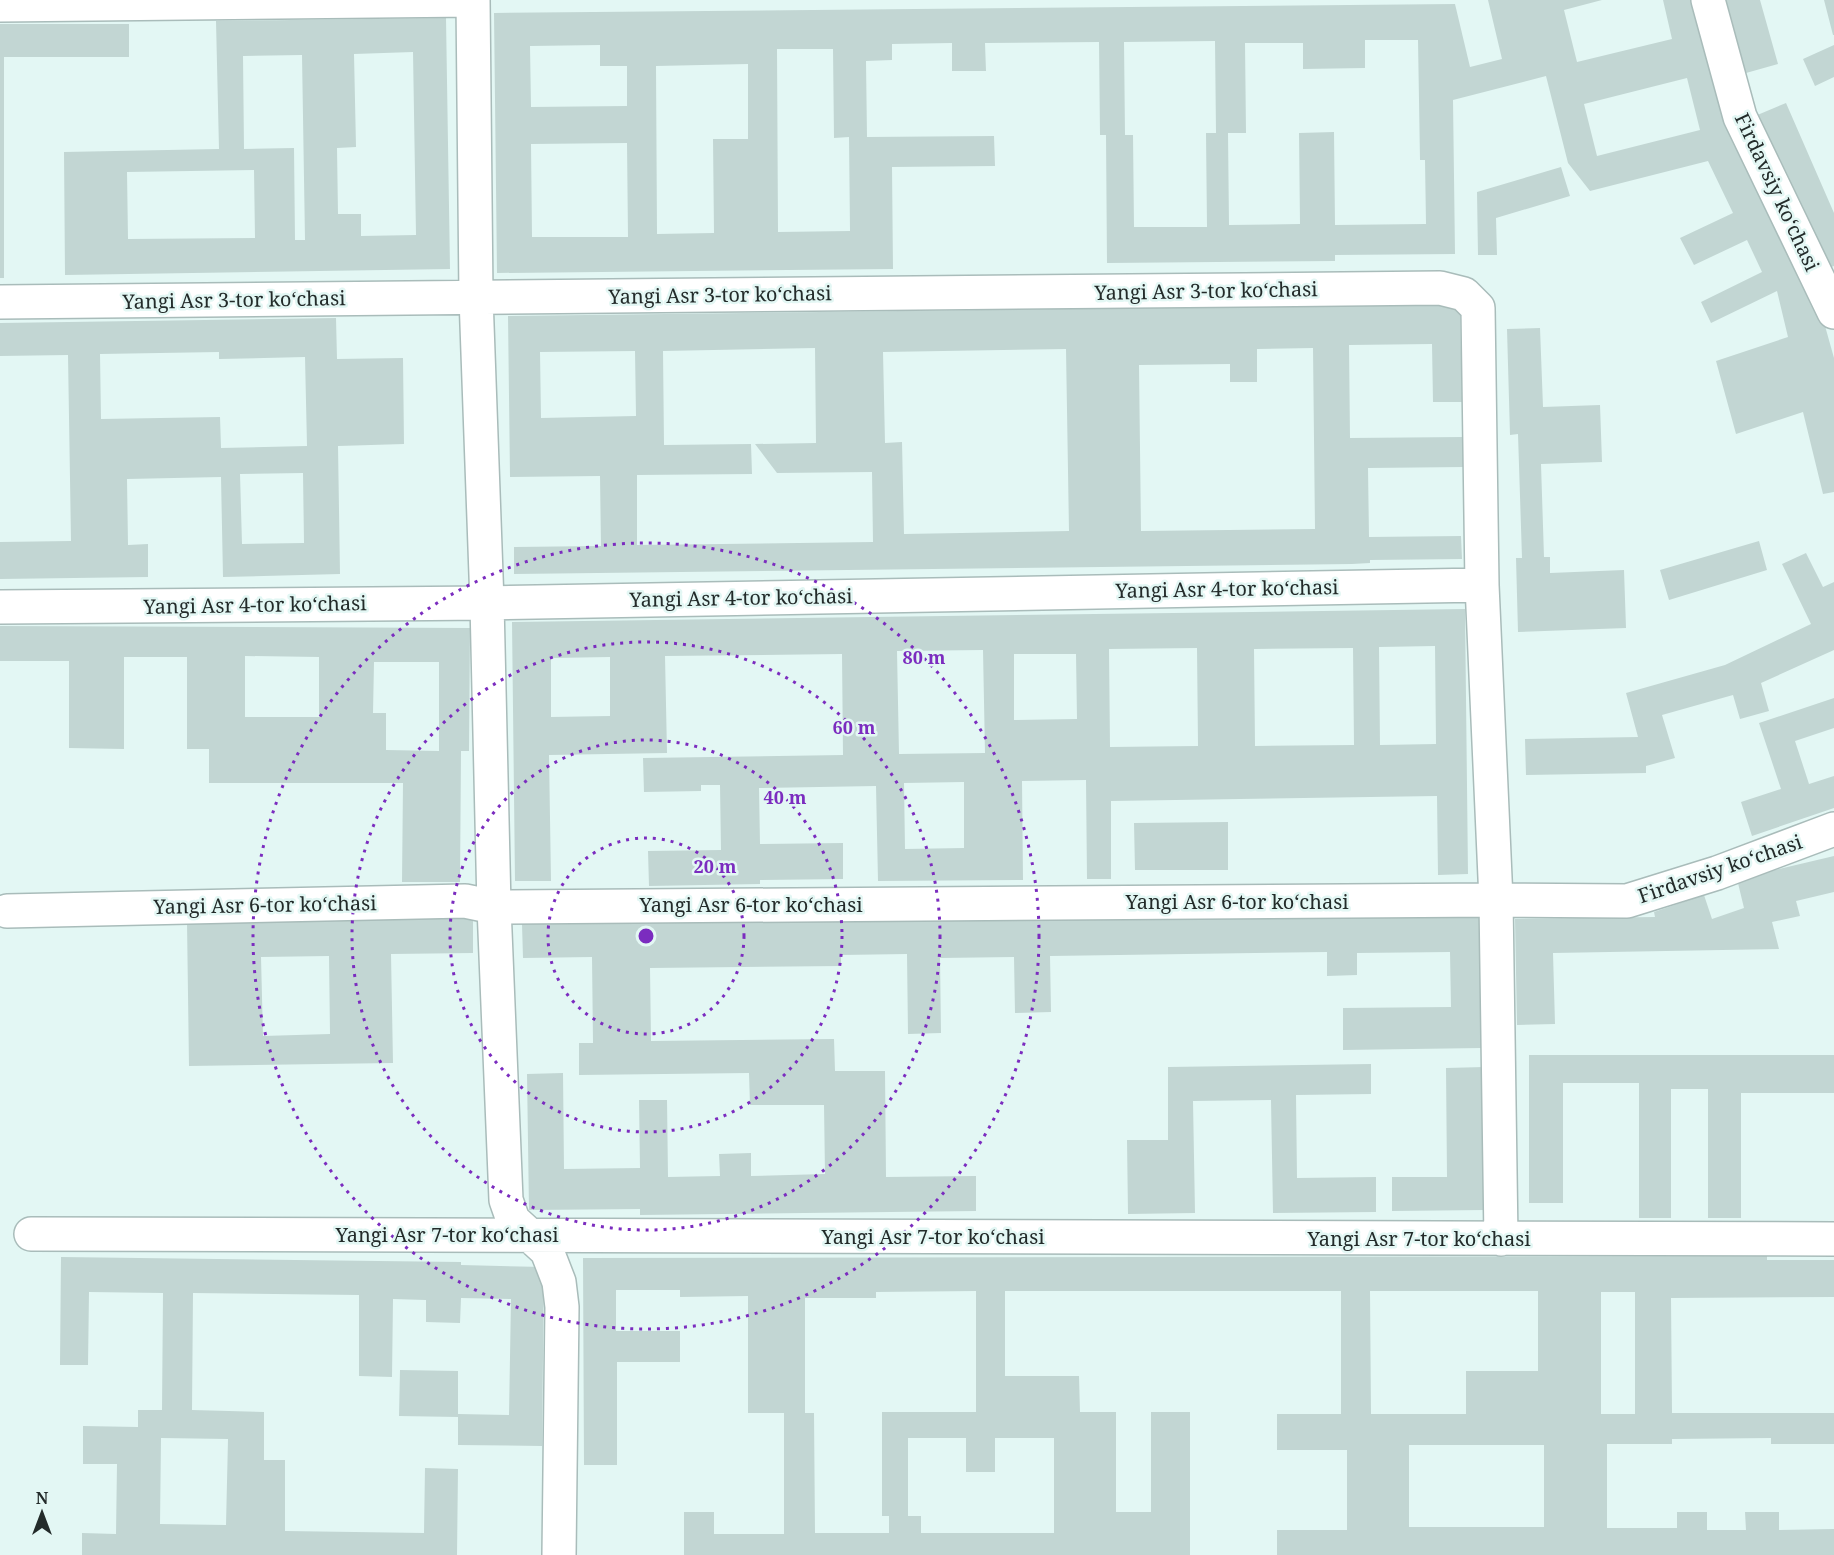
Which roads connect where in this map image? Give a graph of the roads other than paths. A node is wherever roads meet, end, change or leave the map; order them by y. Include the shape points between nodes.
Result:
1 (473, 0) edge
2 (1708, 0) edge
3 (0, 5) edge
4 (476, 297) junction
5 (0, 302) edge
6 (1834, 312) edge
7 (1482, 585) junction
8 (487, 603) junction
9 (0, 607) edge
10 (1834, 829) edge
11 (1496, 900) junction
12 (494, 907) junction
13 (7, 911) dead end
14 (31, 1234) dead end
15 (531, 1236) junction
16 (1501, 1239) junction
17 (1834, 1239) edge
18 (559, 1555) edge

1 - 3 street
1 - 4 street
2 - 6 street, Firdavsiy koʻchasi via 1740,117
4 - 5 street, Yangi Asr 3-tor koʻchasi
4 - 7 street, Yangi Asr 3-tor koʻchasi via 1440,288 1464,294 1478,308
4 - 8 street
7 - 8 street, Yangi Asr 4-tor koʻchasi
7 - 11 street, Yangi Asr 3-tor koʻchasi
8 - 9 street, Yangi Asr 4-tor koʻchasi
8 - 12 street
10 - 11 street, Firdavsiy koʻchasi via 1627,902
11 - 12 street, Yangi Asr 6-tor koʻchasi
11 - 16 street, Yangi Asr 3-tor koʻchasi
12 - 13 street, Yangi Asr 6-tor koʻchasi via 465,902
12 - 15 street via 506,1200 513,1220
14 - 15 street, Yangi Asr 7-tor koʻchasi
15 - 16 street, Yangi Asr 7-tor koʻchasi
15 - 18 street via 547,1251 559,1282 562,1307
16 - 17 street, Yangi Asr 7-tor koʻchasi

